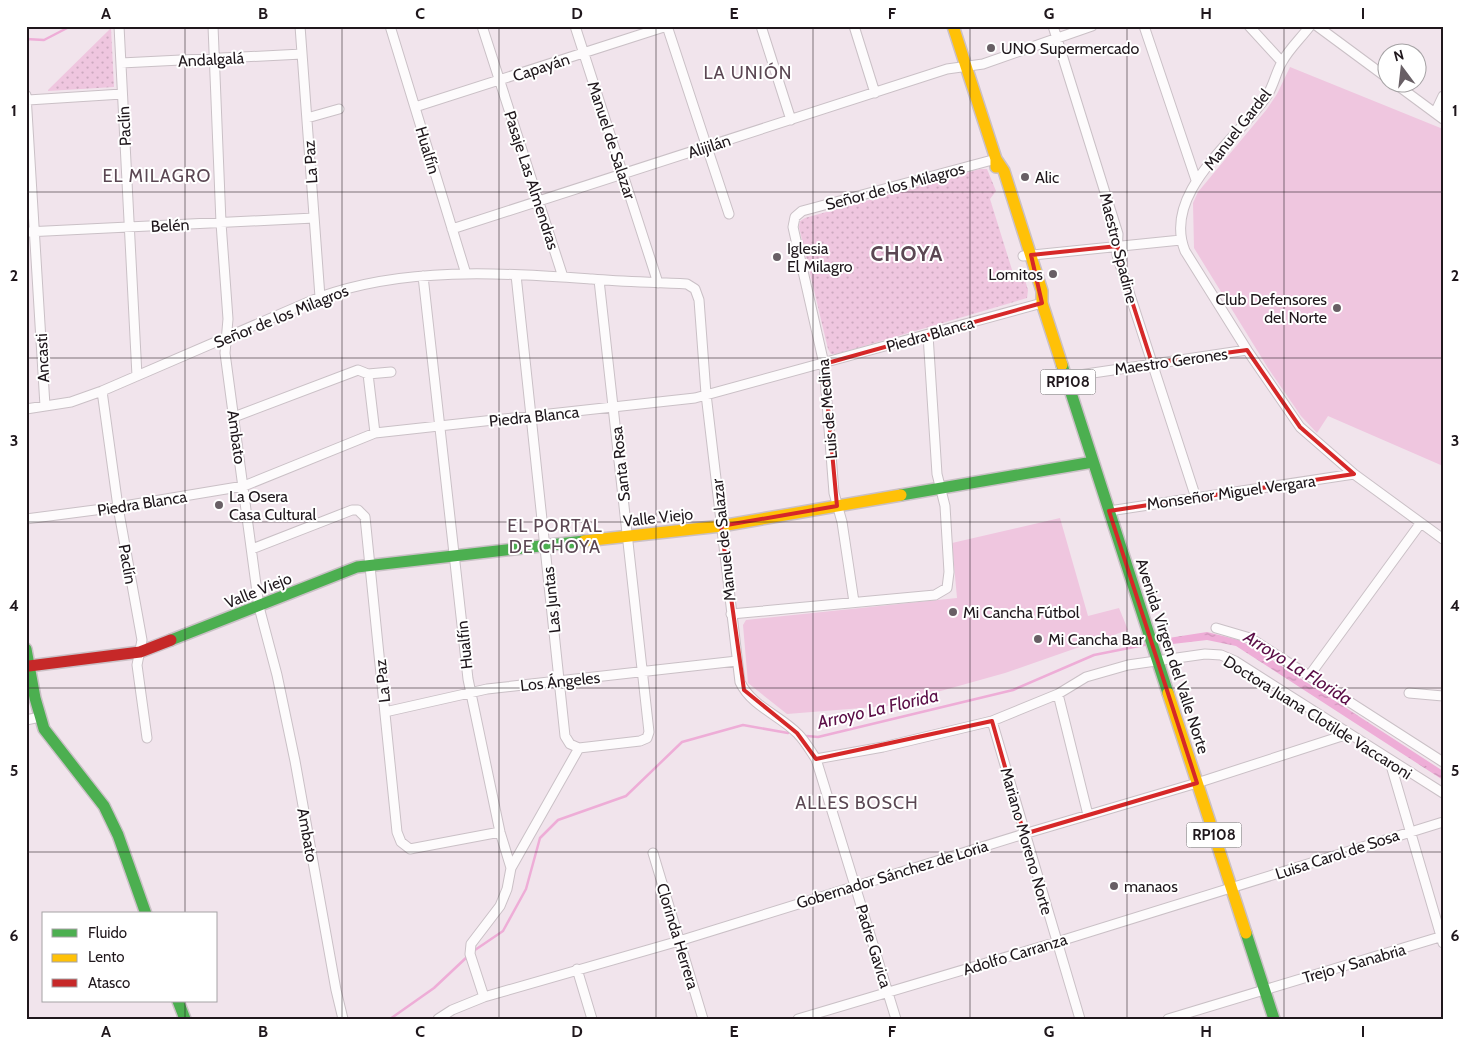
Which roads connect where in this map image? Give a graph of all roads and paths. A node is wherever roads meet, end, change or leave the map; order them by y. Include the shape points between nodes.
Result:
1 (119, 26) edge
2 (213, 26) edge
3 (300, 26) edge
4 (390, 26) edge
5 (482, 26) edge
6 (575, 26) edge
7 (667, 26) edge
8 (761, 26) edge
9 (854, 26) edge
10 (953, 26) edge
11 (1052, 26) edge
12 (1092, 26) edge
13 (1144, 26) edge
14 (1249, 26) edge
15 (1310, 26) edge
16 (1317, 26) edge
17 (1056, 38) junction
18 (584, 53) junction
19 (302, 54) junction
20 (214, 58) junction
21 (1282, 62) junction
22 (121, 63) junction
23 (966, 67) junction
24 (1376, 70) edge
25 (499, 80) junction
26 (875, 92) junction
27 (1407, 92) edge
28 (122, 94) junction
29 (1443, 96) edge
30 (27, 98) edge
31 (415, 107) junction
32 (339, 109) dead end
33 (1435, 113) junction
34 (307, 118) junction
35 (1443, 119) edge
36 (791, 120) junction
37 (706, 147) junction
38 (996, 159) junction
39 (623, 174) junction
40 (1196, 180) junction
41 (538, 202) junction
42 (729, 214) dead end
43 (795, 217) joint
44 (314, 218) junction
45 (221, 223) junction
46 (129, 227) junction
47 (452, 229) junction
48 (31, 232) edge
49 (1181, 240) junction
50 (1118, 246) junction
51 (1027, 256) junction
52 (466, 274) junction
53 (516, 275) junction
54 (423, 276) junction
55 (563, 278) junction
56 (599, 280) junction
57 (658, 282) junction
58 (695, 289) joint
59 (320, 297) junction
60 (1042, 303) junction
61 (928, 335) junction
62 (227, 337) junction
63 (1247, 350) junction
64 (1152, 363) junction
65 (824, 364) junction
66 (391, 372) dead end
67 (368, 374) junction
68 (137, 376) junction
69 (1066, 377) junction
70 (102, 391) junction
71 (706, 394) junction
72 (45, 406) junction
73 (614, 408) junction
74 (26, 409) edge
75 (234, 417) junction
76 (531, 417) junction
77 (440, 426) junction
78 (375, 433) junction
79 (1093, 462) junction
80 (1354, 474) junction
81 (244, 486) junction
82 (941, 489) junction
83 (1196, 498) junction
84 (838, 506) junction
85 (118, 508) junction
86 (1109, 510) junction
87 (26, 519) edge
88 (1420, 524) junction
89 (721, 526) junction
90 (628, 536) junction
91 (1443, 539) edge
92 (546, 546) junction
93 (252, 549) junction
94 (455, 556) junction
95 (370, 565) junction
96 (854, 602) junction
97 (259, 607) junction
98 (731, 614) junction
99 (1216, 628) dead end
100 (26, 649) edge
101 (140, 652) junction
102 (1156, 656) junction
103 (737, 661) junction
104 (29, 666) junction
105 (642, 672) junction
106 (1309, 676) junction
107 (559, 681) junction
108 (471, 693) junction
109 (1409, 693) dead end
110 (1058, 694) junction
111 (1443, 696) edge
112 (385, 712) junction
113 (40, 717) junction
114 (26, 720) edge
115 (992, 721) junction
116 (1348, 734) junction
117 (147, 738) dead end
118 (575, 746) junction
119 (816, 759) junction
120 (1390, 762) junction
121 (1443, 762) edge
122 (1197, 783) junction
123 (1443, 794) edge
124 (1088, 815) junction
125 (1443, 822) edge
126 (1410, 831) junction
127 (500, 832) junction
128 (1024, 834) junction
129 (653, 853) dead end
130 (511, 868) junction
131 (856, 886) junction
132 (1231, 887) junction
133 (145, 912) edge
134 (1442, 939) edge
135 (679, 941) junction
136 (1057, 942) junction
137 (577, 969) junction
138 (1264, 989) junction
139 (888, 992) junction
140 (484, 997) junction
141 (178, 1002) edge
142 (184, 1019) edge
143 (343, 1019) edge
144 (438, 1019) edge
145 (592, 1019) edge
146 (703, 1019) edge
147 (798, 1019) edge
148 (896, 1019) edge
149 (1080, 1019) edge
150 (1168, 1019) edge
151 (1274, 1019) edge

1 - 22 street, Paclín
2 - 20 street, Ambato
3 - 19 street, La Paz
4 - 31 street, Hualfín
5 - 25 street, Pasaje Las Almendras
6 - 18 street, Manuel de Salazar
7 - 18 street, Capayán
7 - 37 street
8 - 36 street
9 - 26 street
10 - 23 main road, Avenida Virgen del Valle Norte / RP108
11 - 17 street, Maestro Spadine
12 - 17 street, Alijilán
13 - 40 street
14 - 21 street
15 - 21 street, Manuel Gardel
16 - 24 street
17 - 23 street, Alijilán
17 - 50 street, Maestro Spadine via 1118,234
18 - 25 street, Capayán
18 - 39 street, Manuel de Salazar
19 - 20 street, Andalgalá
19 - 34 street, La Paz
20 - 22 street, Andalgalá
20 - 45 street, Ambato
21 - 40 street, Manuel Gardel via 1268,93
22 - 28 street, Paclín
23 - 26 street, Alijilán via 947,69
23 - 38 main road, Avenida Virgen del Valle Norte / RP108
25 - 31 street, Capayán
25 - 41 street, Pasaje Las Almendras
26 - 36 street, Alijilán
27 - 33 street
28 - 30 street
28 - 46 street, Paclín
29 - 33 street
30 - 48 street, Ancasti
31 - 47 street, Hualfín
32 - 34 street
33 - 35 street
34 - 44 street, La Paz
36 - 37 street, Alijilán
37 - 39 street, Alijilán
37 - 42 street
38 - 43 street, Señor de los Milagros via 802,212
38 - 51 main road, Avenida Virgen del Valle Norte / RP108 via 1004,171
39 - 41 street, Alijilán
39 - 57 street, Manuel de Salazar
40 - 49 street, Manuel Gardel via 1187,200
41 - 47 street, Alijilán
41 - 55 street, Pasaje Las Almendras
43 - 65 street, Luis de Medina via 793,227
44 - 45 street, Belén
44 - 59 street, La Paz
45 - 46 street, Belén
45 - 62 street, Ambato
46 - 48 street, Belén
46 - 68 street, Paclín
47 - 52 street, Hualfín
48 - 72 street, Ancasti
49 - 50 street
49 - 63 street
50 - 51 street
50 - 64 street, Maestro Spadine via 1117,255
51 - 60 main road, Avenida Virgen del Valle Norte / RP108 via 1042,291
52 - 53 street, Señor de los Milagros
52 - 54 street, Señor de los Milagros
53 - 55 street, Señor de los Milagros
53 - 76 street, Las Juntas
54 - 59 street, Señor de los Milagros via 347,287
54 - 77 street, Hualfín
55 - 56 street, Señor de los Milagros
56 - 57 street, Señor de los Milagros
56 - 73 street, Santa Rosa
57 - 58 street, Señor de los Milagros via 687,284
58 - 71 street, Manuel de Salazar via 699,300
59 - 62 street, Señor de los Milagros
60 - 61 street, Piedra Blanca
60 - 69 main road, Avenida Virgen del Valle Norte / RP108
61 - 65 street, Piedra Blanca
61 - 82 street via 937,474
62 - 68 street, Señor de los Milagros
62 - 75 street, Ambato via 225,353
63 - 64 street, Maestro Gerones
63 - 80 street via 1300,427
64 - 69 street, Maestro Gerones
64 - 83 street, Maestro Spadine
65 - 71 street, Piedra Blanca
65 - 84 street, Luis de Medina via 834,493
66 - 67 street
67 - 75 street via 358,370
67 - 78 street
68 - 70 street, Señor de los Milagros
69 - 79 main road, Avenida Virgen del Valle Norte / RP108
70 - 72 street, Señor de los Milagros via 71,402
70 - 85 street, Paclín
71 - 73 street, Piedra Blanca
71 - 89 street, Manuel de Salazar
72 - 74 street, Señor de los Milagros
73 - 76 street, Piedra Blanca
73 - 90 street, Santa Rosa
75 - 81 street, Ambato
76 - 77 street, Piedra Blanca
76 - 92 street, Las Juntas
77 - 78 street, Piedra Blanca
77 - 94 street, Hualfín
78 - 81 street, Piedra Blanca
79 - 82 main road, Valle Viejo
79 - 86 main road, Avenida Virgen del Valle Norte / RP108
80 - 83 street, Monseñor Miguel Vergara
80 - 88 street
81 - 85 street, Piedra Blanca
81 - 93 street, Ambato
82 - 84 main road, Valle Viejo
82 - 96 street via 945,506 947,588 935,595
83 - 86 street, Monseñor Miguel Vergara
84 - 89 main road, Valle Viejo
84 - 96 street, Luis de Medina
85 - 87 street, Piedra Blanca
85 - 101 street, Paclín via 142,640
86 - 102 main road, Avenida Virgen del Valle Norte / RP108
88 - 91 street
88 - 106 street
89 - 90 main road, Valle Viejo
89 - 98 street, Manuel de Salazar
90 - 92 main road, Valle Viejo
90 - 105 street, Santa Rosa
92 - 94 main road, Valle Viejo
92 - 107 street, Las Juntas
93 - 95 street, La Paz via 358,510 365,517
93 - 97 street, Ambato
94 - 95 main road, Valle Viejo
94 - 108 street, Hualfín
95 - 97 main road, Valle Viejo via 357,567
95 - 112 street, La Paz
96 - 98 street
97 - 101 main road, Valle Viejo
97 - 143 street, Ambato via 293,752
98 - 103 street, Manuel de Salazar
99 - 106 street via 1250,638
100 - 104 main road
101 - 104 main road, Valle Viejo
101 - 117 street, Paclín via 137,665
102 - 110 street, Doctora Juana Clotilde Vaccaroni via 1086,677
102 - 116 street, Doctora Juana Clotilde Vaccaroni via 1221,655
102 - 122 main road, Avenida Virgen del Valle Norte / RP108
103 - 105 street, Los Ángeles
103 - 119 street, Manuel de Salazar via 744,690 762,708 797,733
104 - 113 main road
105 - 107 street, Los Ángeles
105 - 118 street, Santa Rosa via 647,738
106 - 121 street
107 - 108 street, Los Ángeles
107 - 118 street, Las Juntas via 565,736
108 - 112 street, Los Ángeles
108 - 127 street, Hualfín
109 - 111 street
110 - 115 street, Doctora Juana Clotilde Vaccaroni
110 - 124 street
112 - 127 street, La Paz via 397,832 401,842 410,849
113 - 114 street
113 - 133 main road via 50,738 104,806 118,835
115 - 119 street, Doctora Juana Clotilde Vaccaroni
115 - 128 street, Mariano Moreno Norte
116 - 120 street, Doctora Juana Clotilde Vaccaroni
116 - 122 street, Gobernador Sánchez de Loria
118 - 130 street
119 - 131 street, Padre Gavica
120 - 123 street, Doctora Juana Clotilde Vaccaroni
120 - 126 street
122 - 124 street, Gobernador Sánchez de Loria
122 - 132 main road, Avenida Virgen del Valle Norte / RP108
124 - 128 street, Gobernador Sánchez de Loria
125 - 126 street, Luisa Carol de Sosa
126 - 132 street, Luisa Carol de Sosa
126 - 134 street
127 - 130 street, Hualfín
128 - 131 street, Gobernador Sánchez de Loria
128 - 136 street, Mariano Moreno Norte
129 - 135 street, Clorinda Herrera
130 - 140 street, Hualfín via 500,906 471,944 470,954
131 - 135 street, Gobernador Sánchez de Loria
131 - 139 street, Padre Gavica
132 - 136 street, Adolfo Carranza
132 - 138 main road, Avenida Virgen del Valle Norte / RP108
134 - 138 street, Trejo y Sanabria
135 - 137 street, Gobernador Sánchez de Loria
135 - 146 street, Clorinda Herrera
136 - 139 street, Adolfo Carranza
136 - 149 street, Mariano Moreno Norte
137 - 140 street, Gobernador Sánchez de Loria
137 - 145 street
138 - 150 street, Trejo y Sanabria
138 - 151 main road, Avenida Virgen del Valle Norte / RP108
139 - 147 street, Adolfo Carranza
139 - 148 street, Padre Gavica
140 - 144 street, Gobernador Sánchez de Loria
141 - 142 main road

